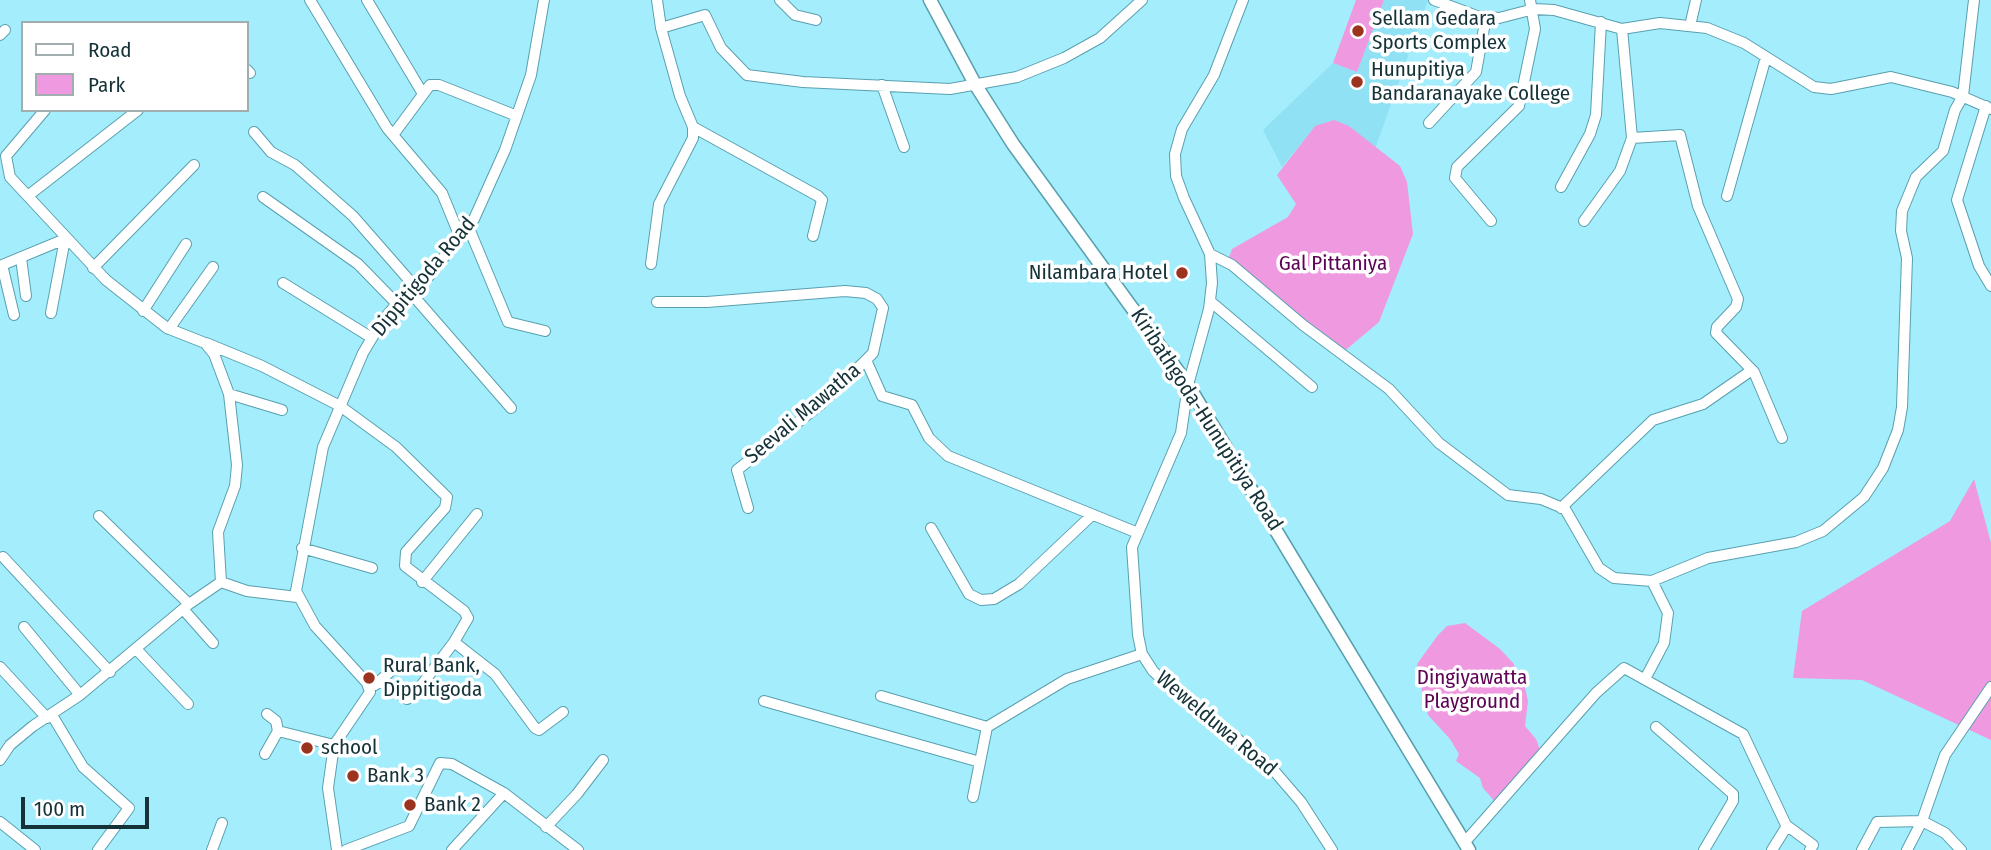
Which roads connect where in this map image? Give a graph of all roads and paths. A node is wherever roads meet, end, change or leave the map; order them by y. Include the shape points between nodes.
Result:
1 (310, 0) edge
2 (367, 0) edge
3 (544, 0) edge
4 (657, 0) edge
5 (780, 0) edge
6 (930, 0) edge
7 (1142, 0) edge
8 (1243, 0) edge
9 (1434, 0) edge
10 (1696, 0) edge
11 (1974, 0) edge
12 (1532, 5) edge
13 (1486, 17) junction
14 (816, 20) dead end
15 (1601, 22) junction
16 (1690, 26) junction
17 (661, 28) junction
18 (1622, 29) junction
19 (1766, 57) junction
20 (975, 84) junction
21 (883, 85) junction
22 (423, 94) junction
23 (1963, 96) junction
24 (1990, 108) edge
25 (43, 112) edge
26 (135, 112) edge
27 (517, 116) junction
28 (1429, 123) dead end
29 (693, 127) junction
30 (254, 132) dead end
31 (393, 135) junction
32 (1632, 138) junction
33 (904, 147) dead end
34 (194, 165) dead end
35 (1561, 187) dead end
36 (29, 195) junction
37 (1727, 196) dead end
38 (262, 197) dead end
39 (1491, 220) dead end
40 (1584, 220) dead end
41 (468, 226) junction
42 (813, 236) dead end
43 (460, 237) junction
44 (65, 239) junction
45 (186, 244) dead end
46 (1210, 254) junction
47 (21, 258) junction
48 (651, 264) dead end
49 (1, 265) edge
50 (213, 267) dead end
51 (93, 268) junction
52 (284, 283) dead end
53 (1991, 286) edge
54 (413, 290) junction
55 (26, 296) dead end
56 (1210, 301) junction
57 (657, 302) dead end
58 (397, 304) junction
59 (143, 311) junction
60 (51, 313) dead end
61 (14, 315) dead end
62 (169, 330) junction
63 (545, 331) dead end
64 (372, 338) junction
65 (205, 343) junction
66 (866, 360) junction
67 (1752, 370) junction
68 (1188, 385) junction
69 (1312, 387) dead end
70 (229, 394) junction
71 (340, 406) junction
72 (511, 408) dead end
73 (282, 410) dead end
74 (1782, 438) dead end
75 (748, 508) dead end
76 (1562, 508) junction
77 (477, 514) dead end
78 (1092, 515) junction
79 (99, 516) dead end
80 (931, 528) dead end
81 (1138, 533) junction
82 (302, 548) junction
83 (3, 557) dead end
84 (372, 568) dead end
85 (1652, 581) junction
86 (221, 582) junction
87 (422, 582) junction
88 (297, 597) junction
89 (186, 607) junction
90 (24, 627) dead end
91 (454, 642) junction
92 (213, 643) dead end
93 (137, 650) junction
94 (1142, 654) junction
95 (0, 667) edge
96 (393, 669) dead end
97 (110, 672) junction
98 (1645, 679) junction
99 (380, 681) junction
100 (1991, 687) edge
101 (370, 692) junction
102 (80, 695) junction
103 (881, 696) dead end
104 (764, 701) dead end
105 (188, 704) dead end
106 (563, 712) dead end
107 (267, 714) dead end
108 (49, 716) junction
109 (987, 727) junction
110 (1656, 727) dead end
111 (278, 731) junction
112 (334, 745) junction
113 (265, 754) dead end
114 (0, 760) edge
115 (603, 760) dead end
116 (980, 762) junction
117 (504, 793) junction
118 (973, 797) dead end
119 (1922, 821) junction
120 (0, 822) edge
121 (222, 822) dead end
122 (1787, 826) junction
123 (546, 827) junction
124 (1466, 846) edge
125 (1815, 848) edge
126 (29, 849) edge
127 (98, 850) edge
128 (212, 850) edge
129 (337, 850) edge
130 (346, 850) edge
131 (452, 850) edge
132 (578, 850) edge
133 (1332, 850) edge
134 (1704, 850) edge
135 (1772, 850) edge
136 (1862, 850) edge
137 (1907, 850) edge
138 (1961, 850) edge

1 - 31 street
2 - 22 street
3 - 27 street, Dippitigoda Road via 531,75
4 - 17 street
5 - 14 street via 795,15
6 - 20 main road, Kiribathgoda-Hunupitiya Road
7 - 20 street via 1100,38 1064,58 1017,77
8 - 46 street via 1214,75 1182,129 1175,154 1180,187
9 - 13 street
10 - 16 street
11 - 23 street
12 - 13 street via 1499,18
12 - 15 street
12 - 39 street via 1535,29 1519,106 1457,167 1455,178
13 - 28 street via 1476,72
15 - 18 street
15 - 35 street via 1596,116
16 - 18 street via 1660,23
16 - 19 street via 1744,43
17 - 21 street via 705,15 721,48 747,75
17 - 29 street
18 - 32 street
19 - 23 street via 1823,89 1891,77
19 - 37 street
20 - 21 street via 950,89
20 - 68 main road, Kiribathgoda-Hunupitiya Road via 1013,144
21 - 33 street
22 - 27 street via 430,85 439,85
22 - 31 street
23 - 24 street
23 - 85 street via 1943,151 1916,177 1902,211 1907,258 1902,407 1883,468 1845,516 1823,531 1796,542 1708,558
24 - 53 street via 1956,200 1979,266
25 - 36 street via 6,156 10,177
26 - 36 street
27 - 41 street, Dippitigoda Road
29 - 42 street via 818,196 822,200
29 - 48 street via 693,138 659,204
30 - 54 street via 271,152 295,165 353,216
31 - 43 street via 442,193
32 - 40 street via 1620,171
32 - 67 street via 1681,135 1698,206 1738,299 1716,333
34 - 51 street
36 - 44 street via 64,232
38 - 58 street via 358,264
41 - 43 street, Dippitigoda Road
41 - 63 street via 508,322
43 - 54 street, Dippitigoda Road
44 - 47 street
44 - 51 street
44 - 60 street
45 - 59 street
46 - 56 street, Wewelduwa Road
46 - 76 street via 1232,265 1303,326 1389,389 1439,443 1508,495 1541,499
47 - 49 street
47 - 55 street
49 - 61 street
50 - 62 street
51 - 59 street
52 - 64 street
54 - 58 street, Dippitigoda Road
54 - 72 street
56 - 68 street, Wewelduwa Road
56 - 69 street
57 - 66 street via 866,293 883,308 873,352
58 - 64 street, Dippitigoda Road
59 - 62 street
62 - 65 street
64 - 71 street, Dippitigoda Road
65 - 70 street
65 - 71 street
66 - 75 street, Seevali Mawatha via 821,404 737,470
66 - 78 street, Seevali Mawatha via 879,391 892,401 912,405 942,452
67 - 74 street
67 - 76 street via 1703,404 1653,420
68 - 81 street, Wewelduwa Road via 1181,433
68 - 124 main road, Kiribathgoda-Hunupitiya Road
70 - 73 street
70 - 86 street via 237,465 235,486 218,532
71 - 82 street, Dippitigoda Road via 323,447
71 - 87 street via 396,447 447,497 445,508 406,552 405,566
76 - 85 street via 1599,568 1614,578
77 - 87 street
78 - 80 street via 1019,584 994,600 969,594
78 - 81 street, Seevali Mawatha
79 - 89 street
81 - 94 street, Wewelduwa Road via 1132,547 1132,575
82 - 84 street
82 - 88 street, Dippitigoda Road
83 - 97 street
85 - 98 street via 1668,613 1664,643
86 - 88 street via 247,591
86 - 89 street
87 - 91 street via 468,618
88 - 101 street
89 - 92 street
89 - 93 street
90 - 102 street
91 - 99 street via 409,699
91 - 106 street via 495,674 535,728 539,730
93 - 97 street
93 - 105 street
94 - 109 street via 1067,679
94 - 133 street, Wewelduwa Road via 1177,694 1276,773
95 - 108 street
96 - 99 street
97 - 102 street
98 - 122 street via 1743,734
98 - 124 street via 1624,668 1596,692
99 - 101 street
100 - 119 street via 1945,755
101 - 112 street
102 - 108 street
103 - 109 street
104 - 116 street
107 - 111 street via 276,721
108 - 114 street via 10,745
108 - 127 street via 83,767 129,808
109 - 116 street
110 - 134 street via 1733,794
111 - 112 street
111 - 113 street
112 - 129 street via 328,788
115 - 123 street
116 - 118 street
117 - 123 street
117 - 130 street via 452,764 440,763 409,826
117 - 131 street
119 - 136 street via 1877,822
119 - 137 street
119 - 138 street via 1945,833
120 - 126 street via 15,831
121 - 128 street
122 - 125 street
122 - 135 street
123 - 132 street

